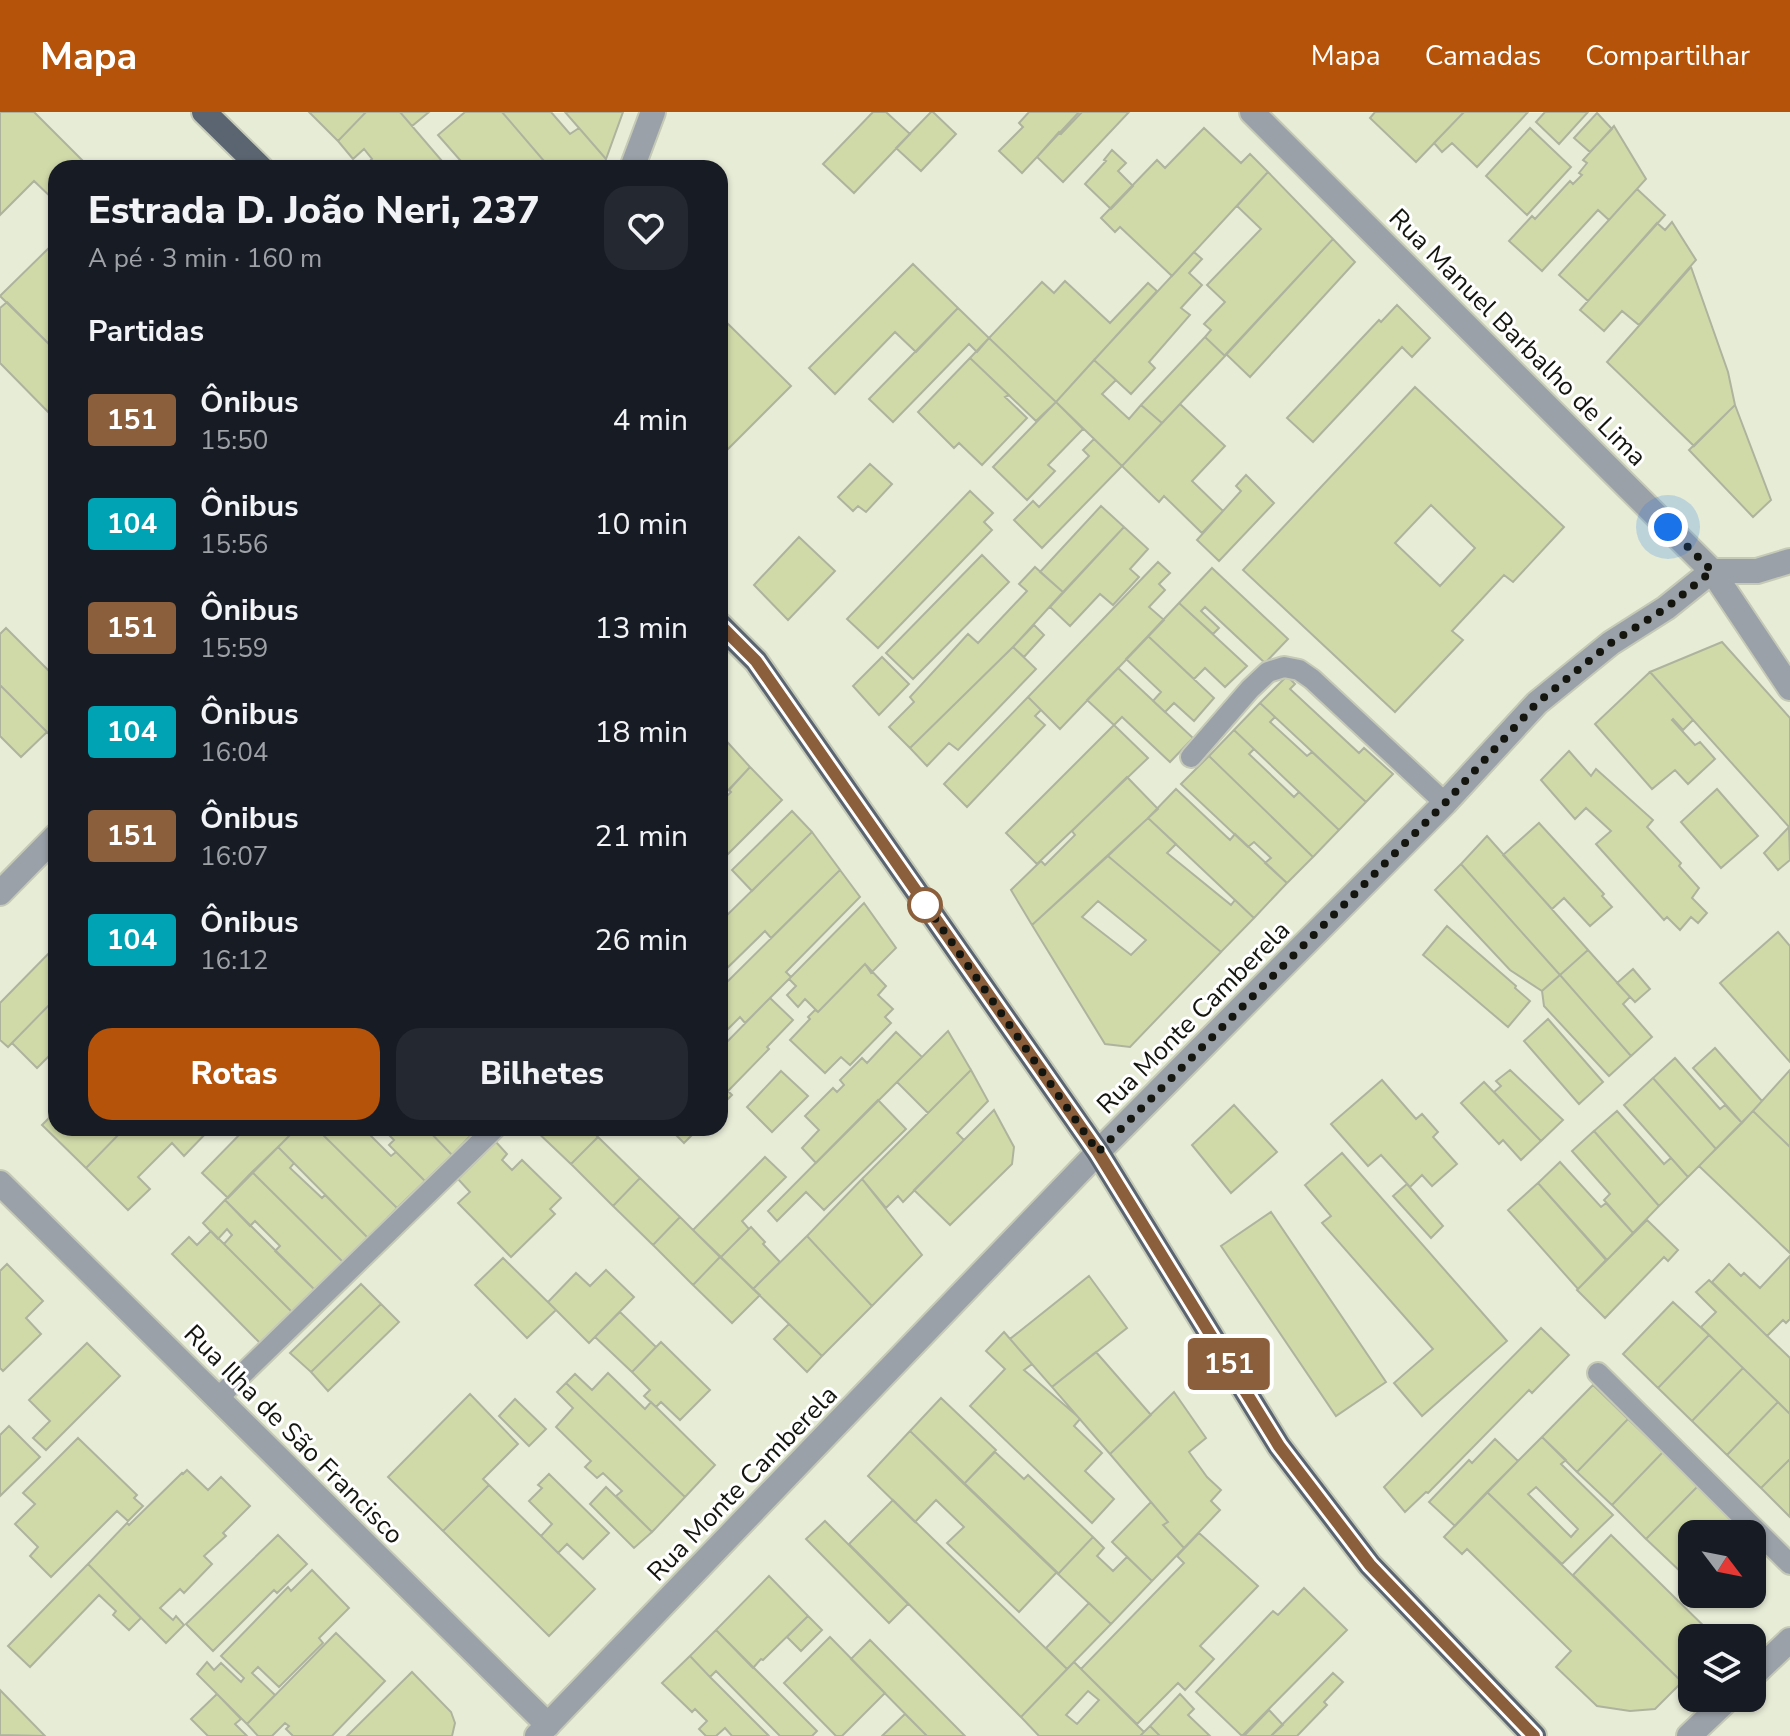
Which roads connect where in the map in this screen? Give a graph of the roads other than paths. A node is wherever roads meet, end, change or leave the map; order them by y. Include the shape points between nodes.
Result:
1 (204, 112) edge
2 (653, 112) edge
3 (1252, 112) edge
4 (253, 160) edge
5 (635, 160) edge
6 (1790, 561) edge
7 (1712, 571) junction
8 (728, 633) edge
9 (1790, 688) edge
10 (1191, 757) dead end
11 (1445, 803) junction
12 (48, 844) edge
13 (0, 893) edge
14 (487, 1136) edge
15 (1098, 1152) junction
16 (0, 1183) edge
17 (1598, 1373) dead end
18 (218, 1398) junction
19 (1790, 1564) edge
20 (1790, 1640) edge
21 (1766, 1663) edge
22 (1714, 1712) edge
23 (542, 1731) edge
24 (1534, 1736) edge
25 (1689, 1736) edge

1 - 4 main road
2 - 5 street
3 - 7 street, Rua Manuel Barbalho de Lima
6 - 7 street via 1757,571
7 - 9 street, Rua Manuel Barbalho de Lima
7 - 11 street, Rua Monte Camberela via 1537,703
8 - 15 main road via 756,661
10 - 11 lane via 1250,689 1268,672 1284,667 1299,670 1324,689
11 - 15 street, Rua Monte Camberela
12 - 13 street
14 - 18 lane
15 - 23 street, Rua Monte Camberela
15 - 24 main road via 1279,1446 1370,1565
16 - 18 street, Rua Ilha de São Francisco
17 - 19 lane
18 - 23 street, Rua Ilha de São Francisco
20 - 21 street
22 - 25 street

